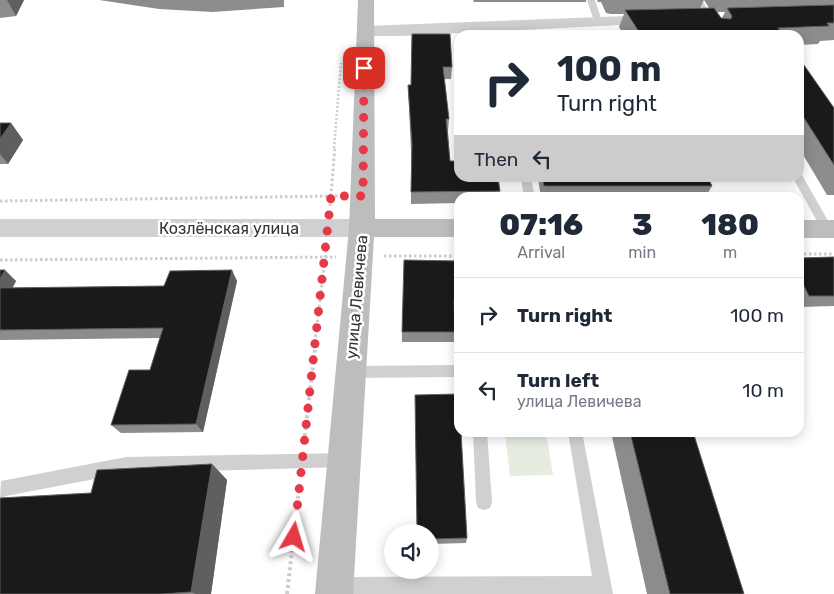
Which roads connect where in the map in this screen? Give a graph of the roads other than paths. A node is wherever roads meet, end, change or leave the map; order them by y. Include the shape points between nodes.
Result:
1 (366, 0) edge
2 (591, 0) edge
3 (698, 0) edge
4 (728, 18) edge
5 (690, 19) edge
6 (709, 19) junction
7 (672, 20) edge
8 (598, 21) junction
9 (715, 30) edge
10 (365, 31) junction
11 (801, 182) edge
12 (0, 228) edge
13 (454, 229) edge
14 (804, 229) edge
15 (830, 229) edge
16 (361, 242) junction
17 (454, 371) edge
18 (351, 372) junction
19 (480, 437) edge
20 (576, 437) edge
21 (344, 460) junction
22 (0, 492) edge
23 (484, 502) dead end
24 (604, 589) edge
25 (334, 590) edge

1 - 10 street, улица Левичева
2 - 8 lane
3 - 6 lane
4 - 6 street
5 - 6 street
6 - 9 lane
7 - 8 street
8 - 10 street via 438,31
10 - 16 street, улица Левичева
11 - 15 lane
12 - 16 street, Козлёнская улица via 328,228
13 - 16 street, Козлёнская улица
14 - 15 street
16 - 18 street, улица Левичева
17 - 18 lane
18 - 21 street, улица Левичева
19 - 23 lane
20 - 24 lane
21 - 22 lane via 126,465 2,489
21 - 25 street, улица Левичева
24 - 25 lane

